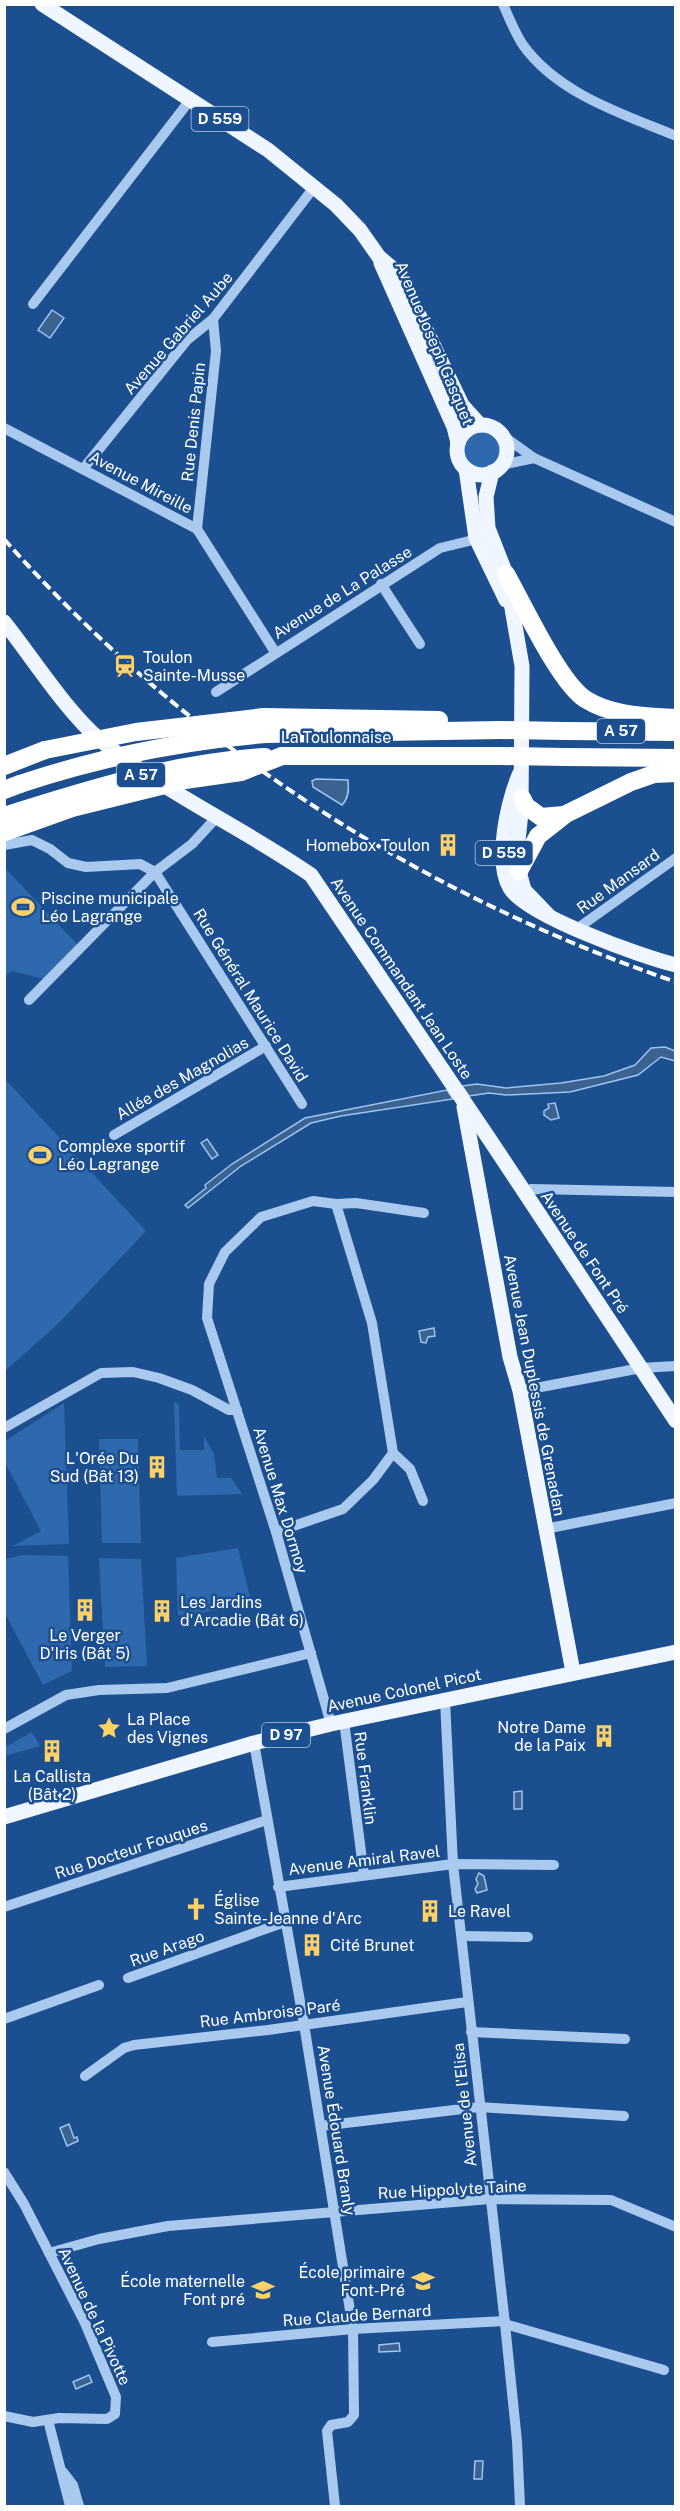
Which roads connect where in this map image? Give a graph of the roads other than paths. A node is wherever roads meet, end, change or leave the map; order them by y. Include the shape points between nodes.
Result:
1 (42, 4) edge
2 (503, 4) edge
3 (190, 100) junction
4 (675, 136) edge
5 (315, 186) junction
6 (33, 304) dead end
7 (213, 319) junction
8 (439, 375) junction
9 (480, 425) junction
10 (4, 428) edge
11 (502, 435) junction
12 (458, 443) junction
13 (534, 458) junction
14 (83, 469) junction
15 (466, 469) junction
16 (497, 469) junction
17 (675, 522) edge
18 (197, 529) junction
19 (482, 533) junction
20 (506, 574) junction
21 (381, 584) junction
22 (513, 613) junction
23 (4, 621) edge
24 (420, 644) dead end
25 (275, 652) junction
26 (216, 692) dead end
27 (675, 717) edge
28 (265, 725) junction
29 (675, 732) edge
30 (282, 756) junction
31 (675, 758) edge
32 (4, 766) edge
33 (520, 772) junction
34 (675, 773) edge
35 (12, 787) edge
36 (522, 798) junction
37 (566, 814) junction
38 (4, 816) edge
39 (216, 818) junction
40 (5, 832) edge
41 (4, 845) edge
42 (675, 858) edge
43 (519, 871) junction
44 (155, 872) junction
45 (549, 916) junction
46 (578, 928) junction
47 (675, 965) edge
48 (29, 999) dead end
49 (266, 1046) junction
50 (302, 1104) dead end
51 (464, 1104) junction
52 (114, 1136) dead end
53 (492, 1143) junction
54 (471, 1146) junction
55 (675, 1192) edge
56 (524, 1193) junction
57 (336, 1204) junction
58 (424, 1213) dead end
59 (675, 1366) edge
60 (641, 1368) junction
61 (520, 1391) junction
62 (237, 1410) junction
63 (675, 1421) edge
64 (4, 1428) edge
65 (393, 1453) junction
66 (423, 1501) dead end
67 (675, 1503) edge
68 (545, 1529) junction
69 (276, 1532) junction
70 (675, 1652) edge
71 (310, 1653) junction
72 (573, 1672) junction
73 (445, 1700) junction
74 (337, 1723) junction
75 (4, 1729) edge
76 (254, 1743) junction
77 (4, 1817) edge
78 (267, 1820) junction
79 (453, 1864) junction
80 (554, 1865) dead end
81 (364, 1875) junction
82 (278, 1887) junction
83 (4, 1906) edge
84 (285, 1922) junction
85 (462, 1936) junction
86 (528, 1937) dead end
87 (128, 1978) dead end
88 (99, 1985) dead end
89 (467, 2001) junction
90 (4, 2019) edge
91 (304, 2024) junction
92 (471, 2032) junction
93 (625, 2039) dead end
94 (85, 2076) dead end
95 (479, 2107) junction
96 (624, 2116) dead end
97 (321, 2126) junction
98 (4, 2172) edge
99 (490, 2199) junction
100 (334, 2212) junction
101 (675, 2227) edge
102 (49, 2253) junction
103 (505, 2322) junction
104 (353, 2329) junction
105 (212, 2342) dead end
106 (664, 2370) dead end
107 (4, 2416) edge
108 (48, 2420) junction
109 (60, 2469) junction
110 (70, 2506) edge
111 (79, 2506) edge
112 (335, 2506) edge
113 (519, 2506) edge

1 - 3 main road, Avenue Joseph Gasquet / D 559
2 - 4 street via 519,39 545,69 592,101
3 - 5 main road, Avenue Joseph Gasquet / D 559 via 268,150
3 - 6 street
5 - 7 street, Avenue Gabriel Aube
5 - 8 main road, Avenue Joseph Gasquet / D 559 via 392,268
7 - 14 street, Avenue Gabriel Aube via 187,340
7 - 18 street, Rue Denis Papin via 216,351
8 - 9 main road, Avenue Joseph Gasquet / D 559
8 - 12 main road, Avenue Joseph Gasquet / D 559
9 - 11 main road
9 - 12 main road via 466,431
10 - 14 street, Avenue Mireille
11 - 13 street
11 - 16 main road via 507,450
12 - 15 main road via 458,457
13 - 16 street
13 - 17 street
14 - 18 street, Avenue Mireille
15 - 16 main road via 479,475
15 - 19 main road, D 559
16 - 19 main road, D 559 via 486,497
18 - 25 street, Avenue Mireille
19 - 20 main road, D 559
19 - 21 street, Avenue de La Palasse via 440,548
19 - 22 main road, D 559
20 - 22 main road, D 559
20 - 27 highway via 558,668 584,698 618,712
21 - 24 street
21 - 25 street, Avenue de La Palasse
22 - 33 main road, D 559 via 522,666
23 - 39 main road, Avenue Commandant Jean Loste via 99,739
25 - 26 street, Avenue de La Palasse
28 - 29 highway, La Toulonnaise / A 57, bridge
28 - 32 highway, bridge via 147,731 71,744
28 - 35 highway, La Toulonnaise / A 57, bridge via 123,754
30 - 31 highway, La Toulonnaise / A 57, bridge
30 - 38 highway, La Toulonnaise / A 57, bridge via 197,763 143,774
30 - 40 highway, bridge via 241,772 185,780 72,807
33 - 36 main road, D 559
33 - 45 main road, D 559 via 510,796 504,854 506,876 521,900
34 - 37 highway via 654,774 631,782
36 - 37 highway via 541,817
36 - 43 main road, D 559
37 - 43 highway via 538,836
39 - 44 street via 192,844
39 - 51 main road, Avenue Commandant Jean Loste via 311,874
41 - 44 street via 32,840 68,863 86,867 140,864
42 - 46 street, Rue Mansard
43 - 45 main road, D 559 via 524,890
44 - 48 street
44 - 49 street, Rue Général Maurice David
45 - 46 main road, D 559
46 - 47 main road, D 559
49 - 50 street, Rue Général Maurice David
49 - 52 street, Allée des Magnolias
51 - 53 main road, Avenue de Font Pré
51 - 54 main road, Avenue Jean Duplessis de Grenadan
53 - 54 street via 481,1138
53 - 56 main road, Avenue de Font Pré
54 - 61 main road, Avenue Jean Duplessis de Grenadan via 510,1357
55 - 56 street via 531,1189
56 - 60 main road, Avenue de Font Pré
57 - 58 street via 356,1203
57 - 62 street, Avenue Max Dormoy via 313,1201 261,1217 225,1252 209,1284 207,1318
57 - 65 street via 372,1323
59 - 60 street
60 - 61 street
60 - 63 main road, Avenue de Font Pré
61 - 68 main road, Avenue Jean Duplessis de Grenadan
62 - 64 street via 159,1378 133,1372 101,1373
62 - 69 street, Avenue Max Dormoy
65 - 66 street via 410,1469
65 - 69 street via 373,1480 342,1509
67 - 68 street
68 - 72 main road, Avenue Jean Duplessis de Grenadan
69 - 71 street, Avenue Max Dormoy
70 - 72 main road, Avenue Colonel Picot / D 97
71 - 74 street, Avenue Max Dormoy
71 - 75 street via 167,1688 66,1695
72 - 73 main road, Avenue Colonel Picot / D 97
73 - 74 main road, Avenue Colonel Picot / D 97
73 - 79 street, Avenue de l'Elisa
74 - 76 main road, Avenue Colonel Picot / D 97
74 - 81 street, Rue Franklin
76 - 77 main road, Avenue Colonel Picot / D 97
76 - 78 street, Avenue Édouard Branly
78 - 82 street, Avenue Édouard Branly
78 - 83 street, Rue Docteur Fouques
79 - 80 street, Avenue Amiral Ravel
79 - 81 street, Avenue Amiral Ravel
79 - 85 street, Avenue de l'Elisa
81 - 82 street, Avenue Amiral Ravel
82 - 84 street, Avenue Édouard Branly
84 - 87 street, Rue Arago
84 - 91 street, Avenue Édouard Branly
85 - 86 street
85 - 89 street, Avenue de l'Elisa
88 - 90 street
89 - 91 street, Rue Ambroise Paré
89 - 92 street, Avenue de l'Elisa
91 - 94 street, Rue Ambroise Paré via 128,2046
91 - 97 street, Avenue Édouard Branly
92 - 93 street
92 - 95 street, Avenue de l'Elisa
95 - 96 street
95 - 97 street
95 - 99 street, Avenue de l'Elisa
97 - 100 street, Avenue Édouard Branly
98 - 102 street, Avenue de la Pivotte
99 - 100 street, Rue Hippolyte Taine
99 - 101 street, Rue Hippolyte Taine via 611,2200
99 - 103 street, Avenue de l'Elisa
100 - 102 street, Rue Hippolyte Taine via 168,2226
100 - 104 street, Avenue Édouard Branly
102 - 108 street, Avenue de la Pivotte via 85,2323 117,2406 115,2414 106,2419
103 - 104 street, Rue Claude Bernard
103 - 106 street, Rue Claude Bernard
103 - 113 street, Avenue de l'Elisa
104 - 105 street, Rue Claude Bernard
104 - 112 street, Avenue Édouard Branly via 354,2415 348,2422 331,2425 327,2431
107 - 108 street via 27,2422
108 - 109 street
109 - 110 street
109 - 111 street via 73,2485

